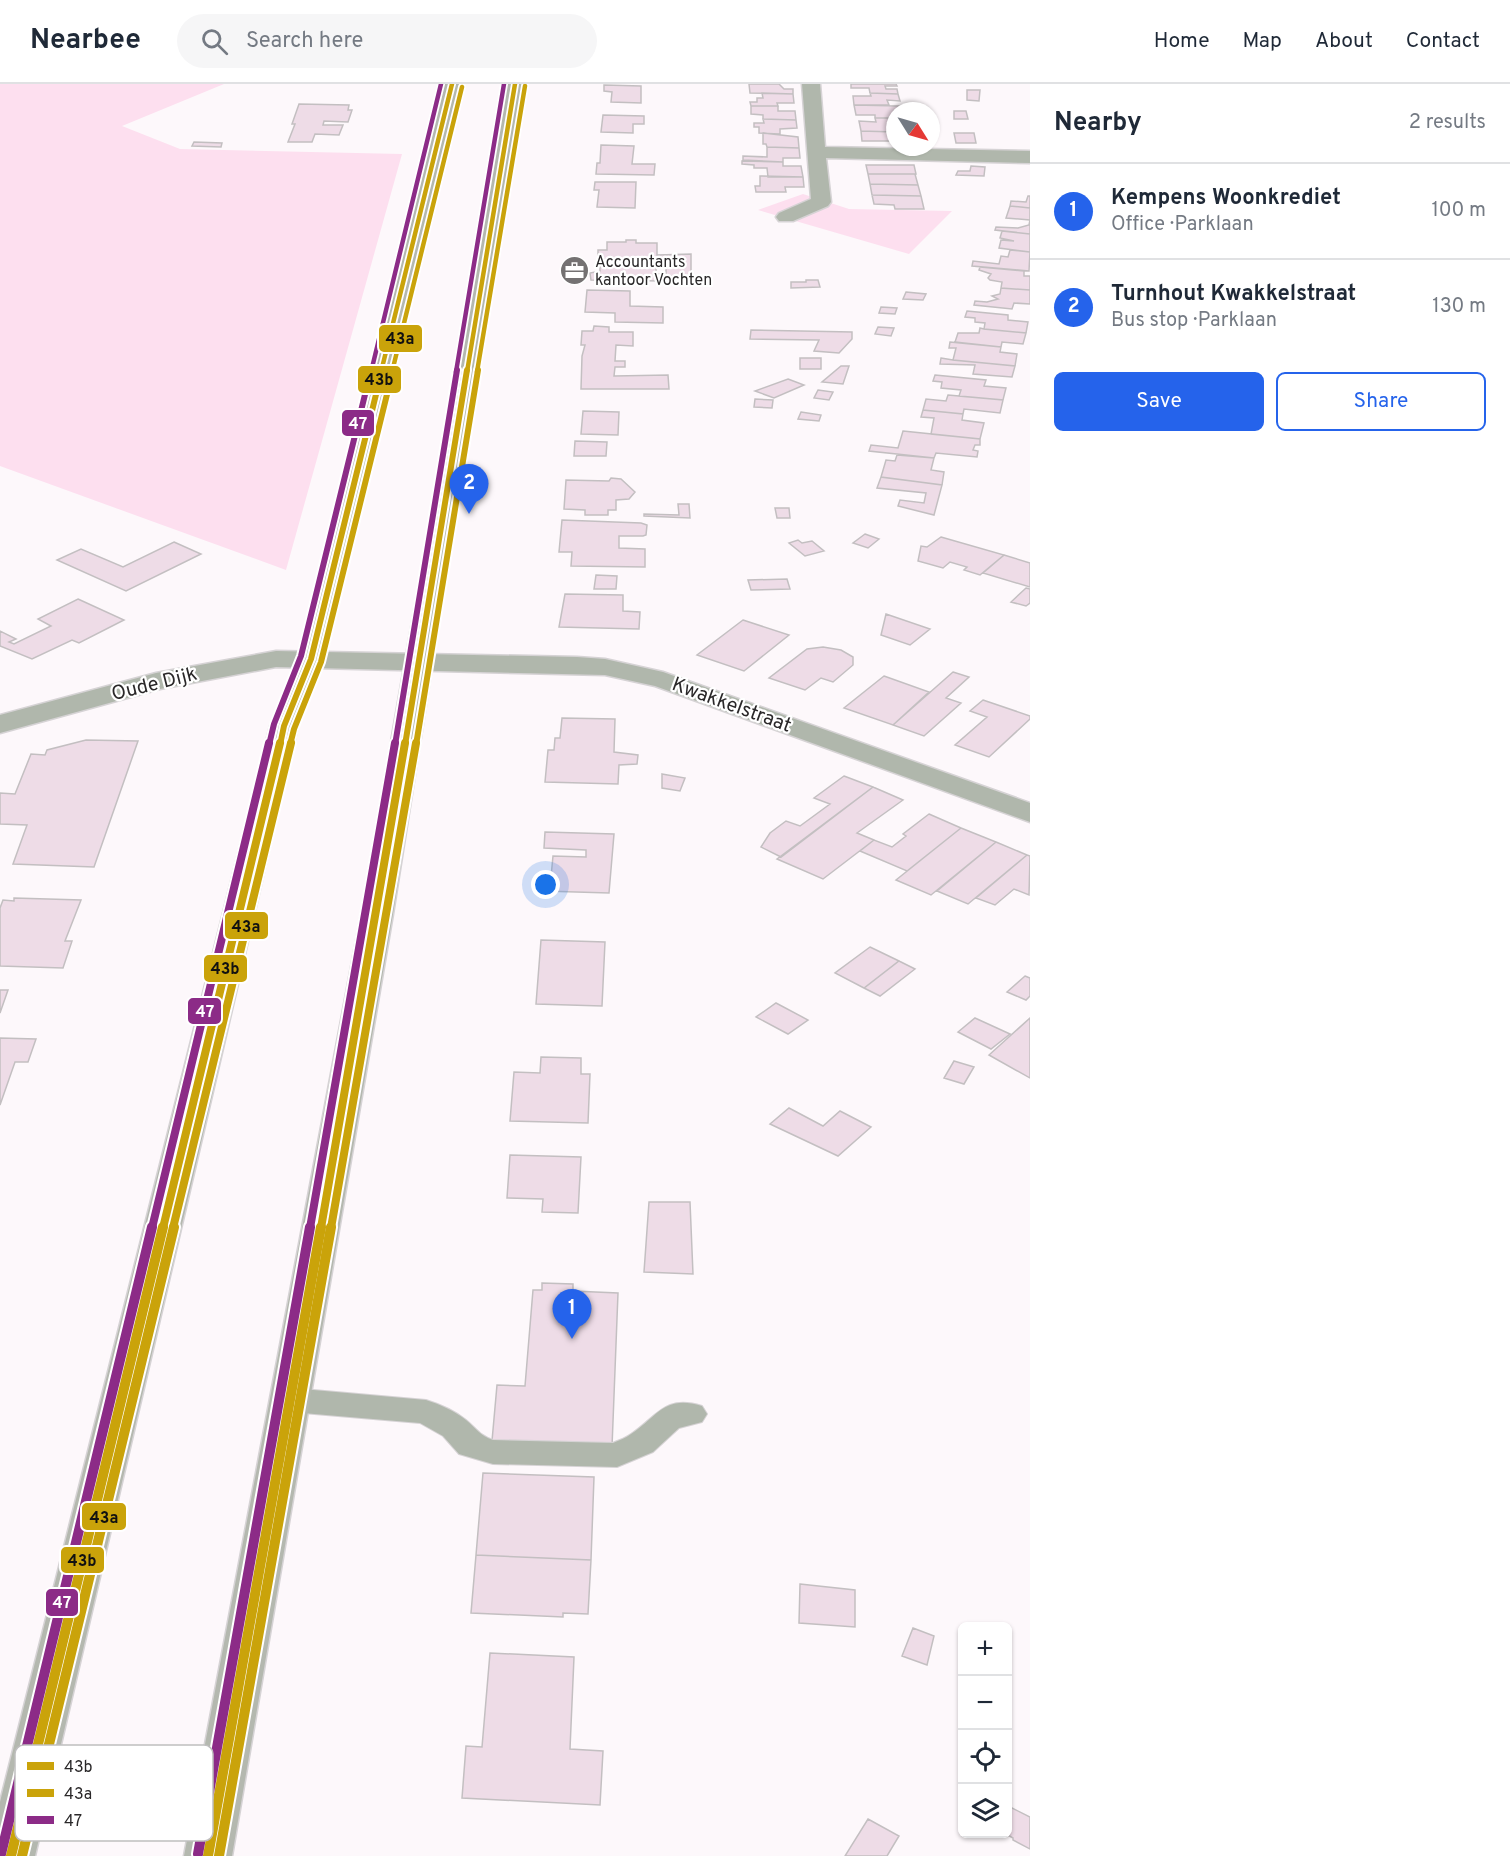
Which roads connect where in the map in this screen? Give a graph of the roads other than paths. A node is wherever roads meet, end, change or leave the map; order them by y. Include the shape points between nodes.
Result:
1 (452, 84) edge
2 (515, 84) edge
3 (811, 84) edge
4 (816, 152) junction
5 (1030, 157) edge
6 (786, 217) dead end
7 (311, 659) junction
8 (420, 661) junction
9 (0, 724) edge
10 (1030, 813) edge
11 (291, 1400) junction
12 (691, 1414) dead end
13 (38, 1745) edge
14 (213, 1829) edge
15 (15, 1839) edge
16 (211, 1841) edge
17 (11, 1856) edge
18 (208, 1856) edge

1 - 7 main road
2 - 8 main road
3 - 4 street
4 - 5 street
4 - 6 street via 821,202
7 - 8 street, Oude Dijk
7 - 9 street, Oude Dijk via 276,659 187,674
7 - 13 main road via 284,726
8 - 10 street, Kwakkelstraat via 577,664 663,680
8 - 11 main road
11 - 12 lane via 426,1412 454,1428 470,1445 493,1452 617,1455 642,1443 670,1417
11 - 14 main road
15 - 17 main road
16 - 18 main road

